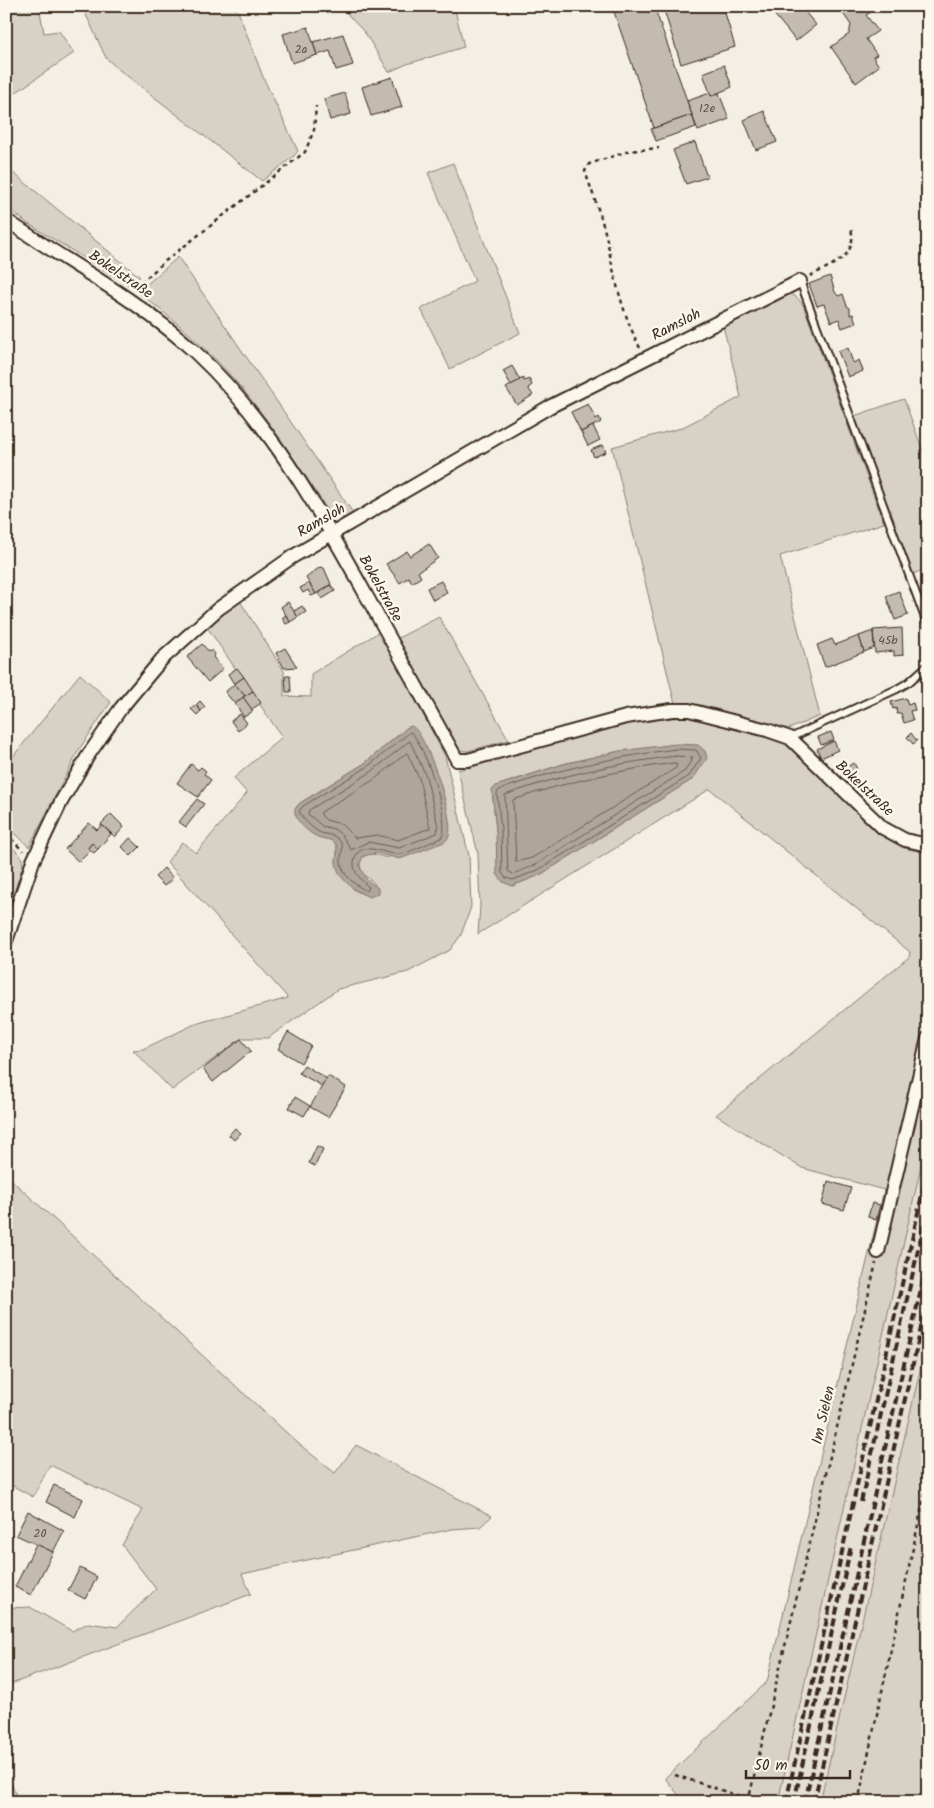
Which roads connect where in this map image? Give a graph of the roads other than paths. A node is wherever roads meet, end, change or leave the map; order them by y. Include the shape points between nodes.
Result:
1 (6, 220) edge
2 (800, 281) joint
3 (331, 533) junction
4 (928, 626) edge
5 (928, 665) edge
6 (790, 738) junction
7 (928, 845) edge
8 (6, 941) edge
9 (928, 1038) edge
10 (878, 1252) road end

1 - 3 street, Bokelstraße via 128,297 185,342 230,388 271,440
2 - 3 street, Ramsloh via 557,403
2 - 4 lane
3 - 6 street, Bokelstraße via 457,760 468,760 626,717 672,710 689,710
3 - 8 street, Ramsloh via 218,609 162,659 120,708 61,802 33,861
5 - 6 lane via 897,689
6 - 7 street, Bokelstraße via 883,828 905,840
9 - 10 street

